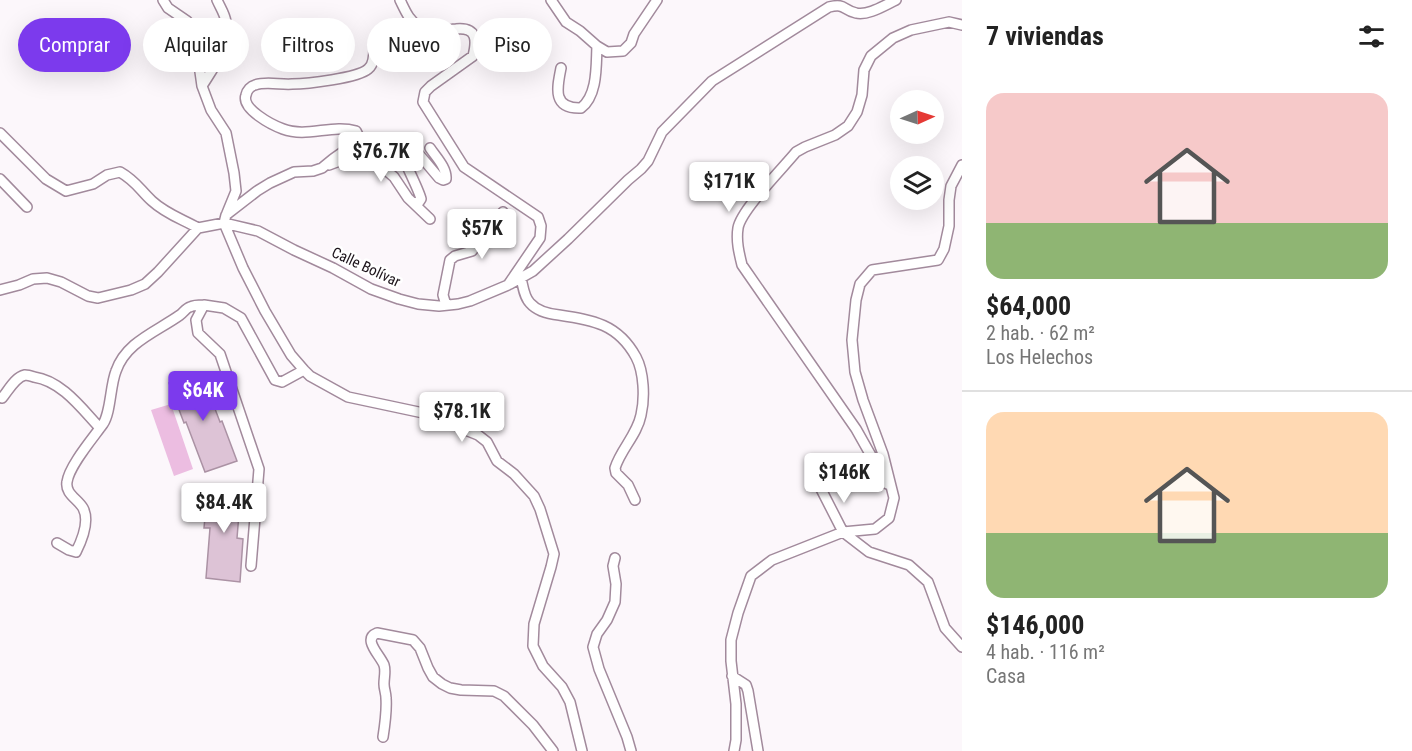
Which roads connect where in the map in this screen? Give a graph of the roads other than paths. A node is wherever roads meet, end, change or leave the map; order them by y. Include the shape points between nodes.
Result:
1 (163, 0) edge
2 (217, 0) edge
3 (400, 0) edge
4 (550, 0) edge
5 (657, 0) edge
6 (896, 0) edge
7 (962, 25) edge
8 (597, 46) junction
9 (561, 68) dead end
10 (367, 70) edge
11 (202, 86) junction
12 (0, 133) edge
13 (430, 148) dead end
14 (962, 165) edge
15 (322, 168) junction
16 (0, 178) edge
17 (414, 203) junction
18 (27, 207) dead end
19 (502, 212) dead end
20 (225, 219) junction
21 (430, 219) dead end
22 (198, 228) junction
23 (521, 278) junction
24 (508, 285) junction
25 (0, 290) edge
26 (204, 305) junction
27 (446, 305) junction
28 (303, 370) junction
29 (2, 398) dead end
30 (100, 428) junction
31 (821, 489) dead end
32 (894, 498) junction
33 (635, 500) dead end
34 (843, 532) junction
35 (57, 543) dead end
36 (615, 558) dead end
37 (251, 566) dead end
38 (962, 647) edge
39 (732, 676) junction
40 (383, 737) dead end
41 (553, 751) edge
42 (582, 751) edge
43 (631, 751) edge
44 (734, 751) edge
45 (758, 751) edge

1 - 11 street via 194,29
2 - 11 street via 227,33 220,58
3 - 24 street via 409,18 419,26 440,32 467,28 474,34 473,56 431,86 423,102 464,167 538,217 540,238
4 - 8 street via 566,22
5 - 8 street via 623,51 607,52
6 - 23 street, Calle Bolívar via 868,12 857,13 839,5 829,7 712,81 662,132 641,169
7 - 32 street via 949,22 910,30 871,56 864,70 857,112 848,126 796,152 738,225 742,265 856,429
8 - 9 street via 592,91 581,108 569,107 558,96
10 - 15 street via 335,79 257,84 245,96 249,108 274,126 292,132 356,131 357,141
11 - 20 street via 226,133 234,173 236,191
12 - 22 street via 46,179 66,191 120,172 153,202
13 - 17 street via 445,170 446,179 439,178 412,146 400,146 421,199
14 - 32 street via 951,186 949,226 938,260 872,270 860,284 856,300 852,340 855,372
15 - 17 street via 353,156 365,158 394,177
15 - 20 street via 285,176 257,191
16 - 18 street
17 - 21 street
19 - 27 street via 472,251 450,260 443,295
20 - 22 street, Calle Bolívar
20 - 27 street, Calle Bolívar via 258,231 371,290 418,304
20 - 28 street via 243,268 270,321
22 - 25 street via 158,272 131,290 98,298 47,278
23 - 24 street, Calle Bolívar
23 - 33 street via 529,303 537,309 610,327 635,355 642,376 643,409 615,468
24 - 27 street, Calle Bolívar via 470,301
26 - 28 street via 224,308 241,318 275,380 282,382
26 - 30 street via 190,307 125,352
26 - 37 street via 196,320 198,333 220,354 259,469
28 - 42 street via 348,397 442,417 478,435 487,442 497,461 534,496 554,554 534,624 533,646 570,702
29 - 30 street via 16,380 25,375 39,377 54,383
30 - 35 street via 66,485 85,517 79,546 76,552
31 - 34 street
32 - 34 street via 889,518 875,529
34 - 38 street via 869,552 909,565 928,582 945,628
34 - 39 street via 772,560 751,576 731,640
36 - 43 street via 615,602 594,647
39 - 44 street via 736,704
39 - 45 street via 746,685
40 - 41 street via 387,712 385,671 371,643 371,637 377,633 413,640 433,676 450,688 494,691 504,696

